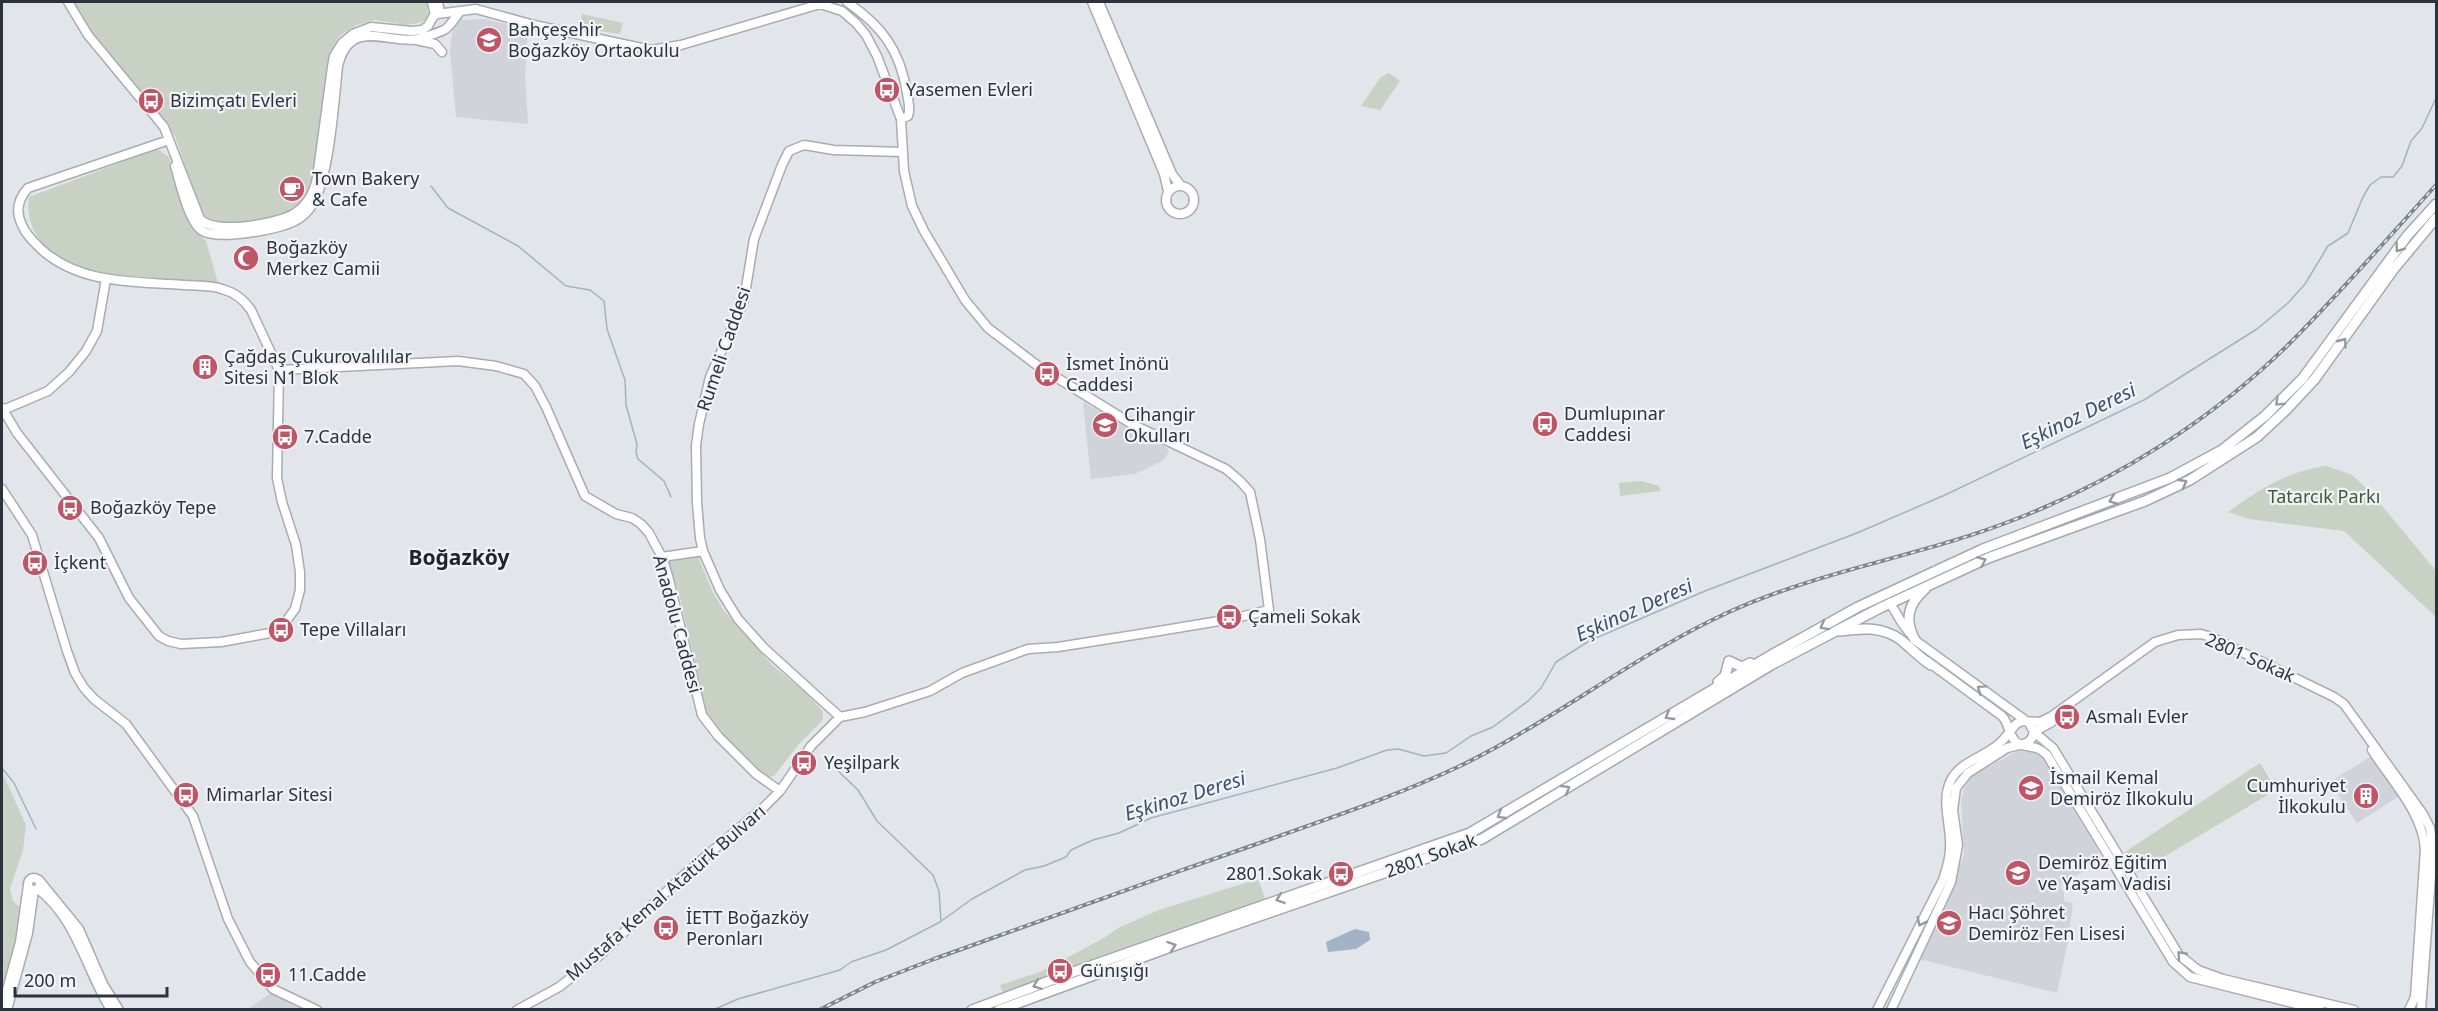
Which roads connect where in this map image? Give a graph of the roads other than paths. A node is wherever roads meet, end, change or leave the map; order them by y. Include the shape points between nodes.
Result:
1 (68, 2) edge
2 (432, 2) edge
3 (438, 2) edge
4 (847, 2) edge
5 (1092, 2) edge
6 (1099, 2) edge
7 (460, 12) junction
8 (437, 16) junction
9 (448, 24) junction
10 (437, 31) junction
11 (413, 39) junction
12 (442, 52) dead end
13 (901, 119) junction
14 (169, 140) junction
15 (903, 152) junction
16 (1181, 186) junction
17 (1168, 191) junction
18 (2436, 204) edge
19 (2436, 218) edge
20 (106, 279) junction
21 (279, 370) junction
22 (3, 413) edge
23 (2, 489) edge
24 (704, 551) junction
25 (662, 557) junction
26 (1960, 560) junction
27 (1932, 583) junction
28 (1873, 600) junction
29 (1889, 602) junction
30 (1832, 633) junction
31 (1915, 640) junction
32 (1790, 645) junction
33 (1931, 664) junction
34 (1740, 679) junction
35 (1695, 700) junction
36 (840, 717) junction
37 (2055, 720) junction
38 (2029, 723) junction
39 (2034, 732) junction
40 (2011, 733) junction
41 (2024, 744) junction
42 (2052, 748) junction
43 (780, 791) junction
44 (2429, 849) junction
45 (35, 886) junction
46 (48, 898) junction
47 (32, 905) junction
48 (2419, 987) junction
49 (2, 1008) edge
50 (7, 1010) edge
51 (111, 1010) edge
52 (119, 1010) edge
53 (316, 1010) edge
54 (517, 1010) edge
55 (972, 1010) edge
56 (999, 1010) edge
57 (1877, 1010) edge
58 (1891, 1010) edge
59 (2320, 1010) edge
60 (2354, 1010) edge
61 (2409, 1010) edge
62 (2421, 1010) edge

1 - 14 street via 88,35 164,127
2 - 8 street
3 - 8 street
4 - 13 street via 867,15 890,40 903,75 909,109 908,116
5 - 17 street
6 - 16 street via 1172,174
7 - 8 street
7 - 9 street
7 - 13 street via 476,9 651,50 820,4 842,11 866,34
8 - 9 street via 447,18
8 - 10 street via 432,28
8 - 14 street via 417,31 365,28 342,43 334,56 314,190 289,217 242,226 206,225 198,216
9 - 10 street via 446,29
10 - 11 street
11 - 12 street via 435,44
11 - 14 street via 367,36 344,51 338,66 321,184 309,209 293,222 243,233 203,231 193,220
13 - 15 street
14 - 20 street via 28,188 19,200 20,223 56,262
15 - 24 street, Rumeli Caddesi via 804,145 789,151 782,165 754,239 744,300 703,400 696,445 697,503
15 - 36 street via 908,194 924,231 965,300 988,328 1038,366 1132,424 1226,469 1250,492 1269,610 1153,633 1028,649 962,673 921,694
16 - 17 street
16 - 17 street via 1193,196 1192,206 1186,212 1177,214 1169,209 1165,200
18 -> 26 main road via 2407,236 2303,378 2265,416 2222,450 2170,478
27 -> 19 main road via 2170,490 2257,437 2314,380 2393,270
20 - 21 street via 208,286 236,295 251,310
20 - 22 street via 97,331 86,351 48,391
21 - 22 street via 277,478 296,545 300,590 295,609 280,627 262,635 220,642 181,644 159,636 129,598 99,538
21 - 25 street, Anadolu Caddesi via 458,361 524,374 546,407 585,496 641,524
23 - 53 street via 32,536 67,651 84,688 126,724 193,816 228,919 250,962 273,989
24 - 25 street
24 - 36 street, Rumeli Caddesi via 720,590 738,619
25 - 43 street, Anadolu Caddesi via 702,715 717,736 756,774
26 - 28 main road
26 - 29 main road via 1896,594
27 - 29 main road
27 - 31 main road via 1910,606 1908,618
28 - 29 main road
28 -> 32 main road
29 - 30 main road, 2801 Sokak
29 - 31 street
29 - 33 street via 1902,631
30 - 33 main road via 1882,630
30 - 34 main road, 2801 Sokak
38 -> 31 street
32 - 34 main road, 2801 Sokak
32 - 35 main road via 1774,649 1744,666 1729,661 1725,676
33 - 40 street via 2002,716
34 - 35 main road, 2801 Sokak
56 -> 34 main road, 2801 Sokak via 1482,838
35 -> 55 main road, 2801 Sokak via 1459,837
36 - 43 street, Mustafa Kemal Atatürk Bulvarı via 812,746
37 - 39 street
37 - 42 street via 2048,735
37 - 44 street via 2160,646 2187,639 2216,644 2339,707 2414,814
38 - 39 street
38 - 40 street via 2019,722
38 - 44 street, 2801 Sokak via 2052,716 2155,642 2178,635 2211,637 2344,704 2423,814 2430,828
39 - 41 street
39 - 42 street
40 - 41 street
40 -> 57 street via 1965,765 1951,780 1947,794 1951,848 1948,865
41 - 58 street via 2007,748 1968,772 1956,788 1953,810 1958,845 1951,882
41 - 59 street via 2047,755 2173,962 2199,979
60 -> 42 street via 2223,979 2190,965 2179,955 2146,904
43 - 54 street, Mustafa Kemal Atatürk Bulvarı via 600,955 559,987
44 - 48 street, 2801 Sokak
45 - 46 street
45 - 47 street
45 - 49 street
45 - 52 street via 79,929
46 - 47 street via 38,898
46 - 51 street via 77,939
47 - 50 street via 27,940
48 - 61 street
48 - 62 street, 2801 Sokak

